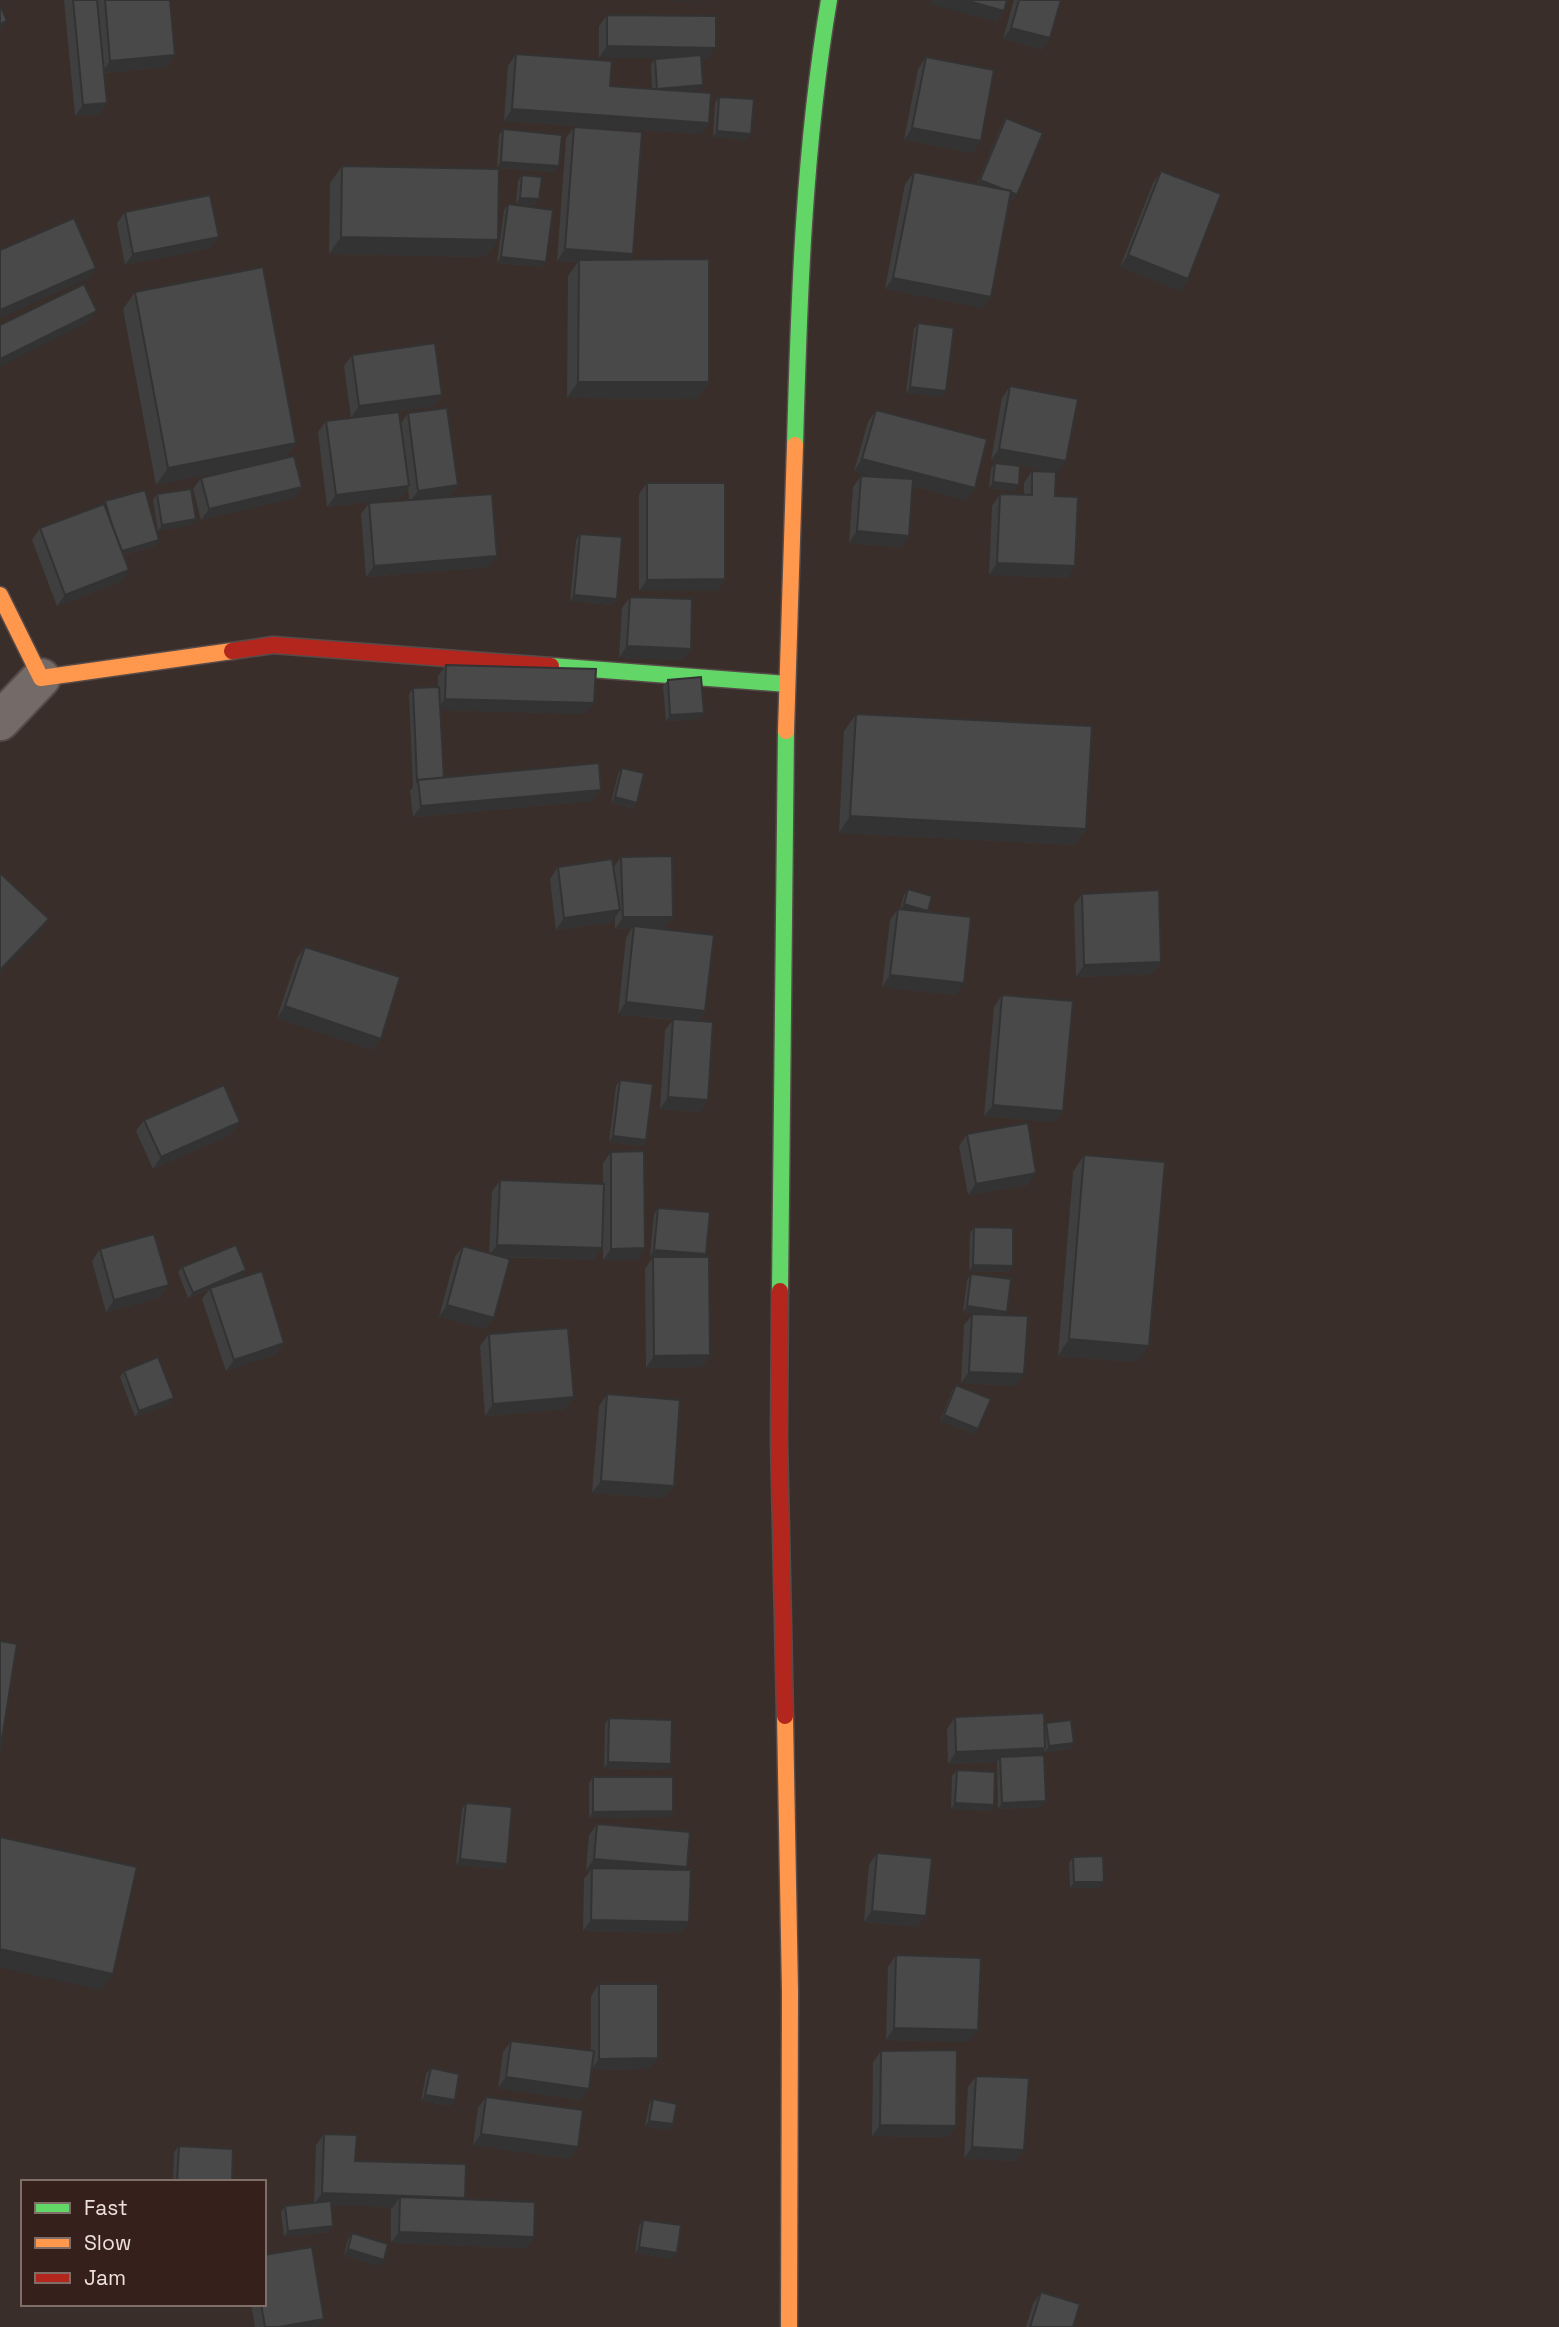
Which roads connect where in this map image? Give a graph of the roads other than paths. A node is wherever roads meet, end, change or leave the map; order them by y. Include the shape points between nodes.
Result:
1 (829, 0) edge
2 (0, 595) edge
3 (41, 678) junction
4 (787, 684) junction
5 (0, 721) edge
6 (789, 2327) edge

1 - 4 main road via 817,72 800,276
2 - 3 main road
3 - 4 main road via 273,645
3 - 5 street
4 - 6 main road via 779,1438 790,1992

